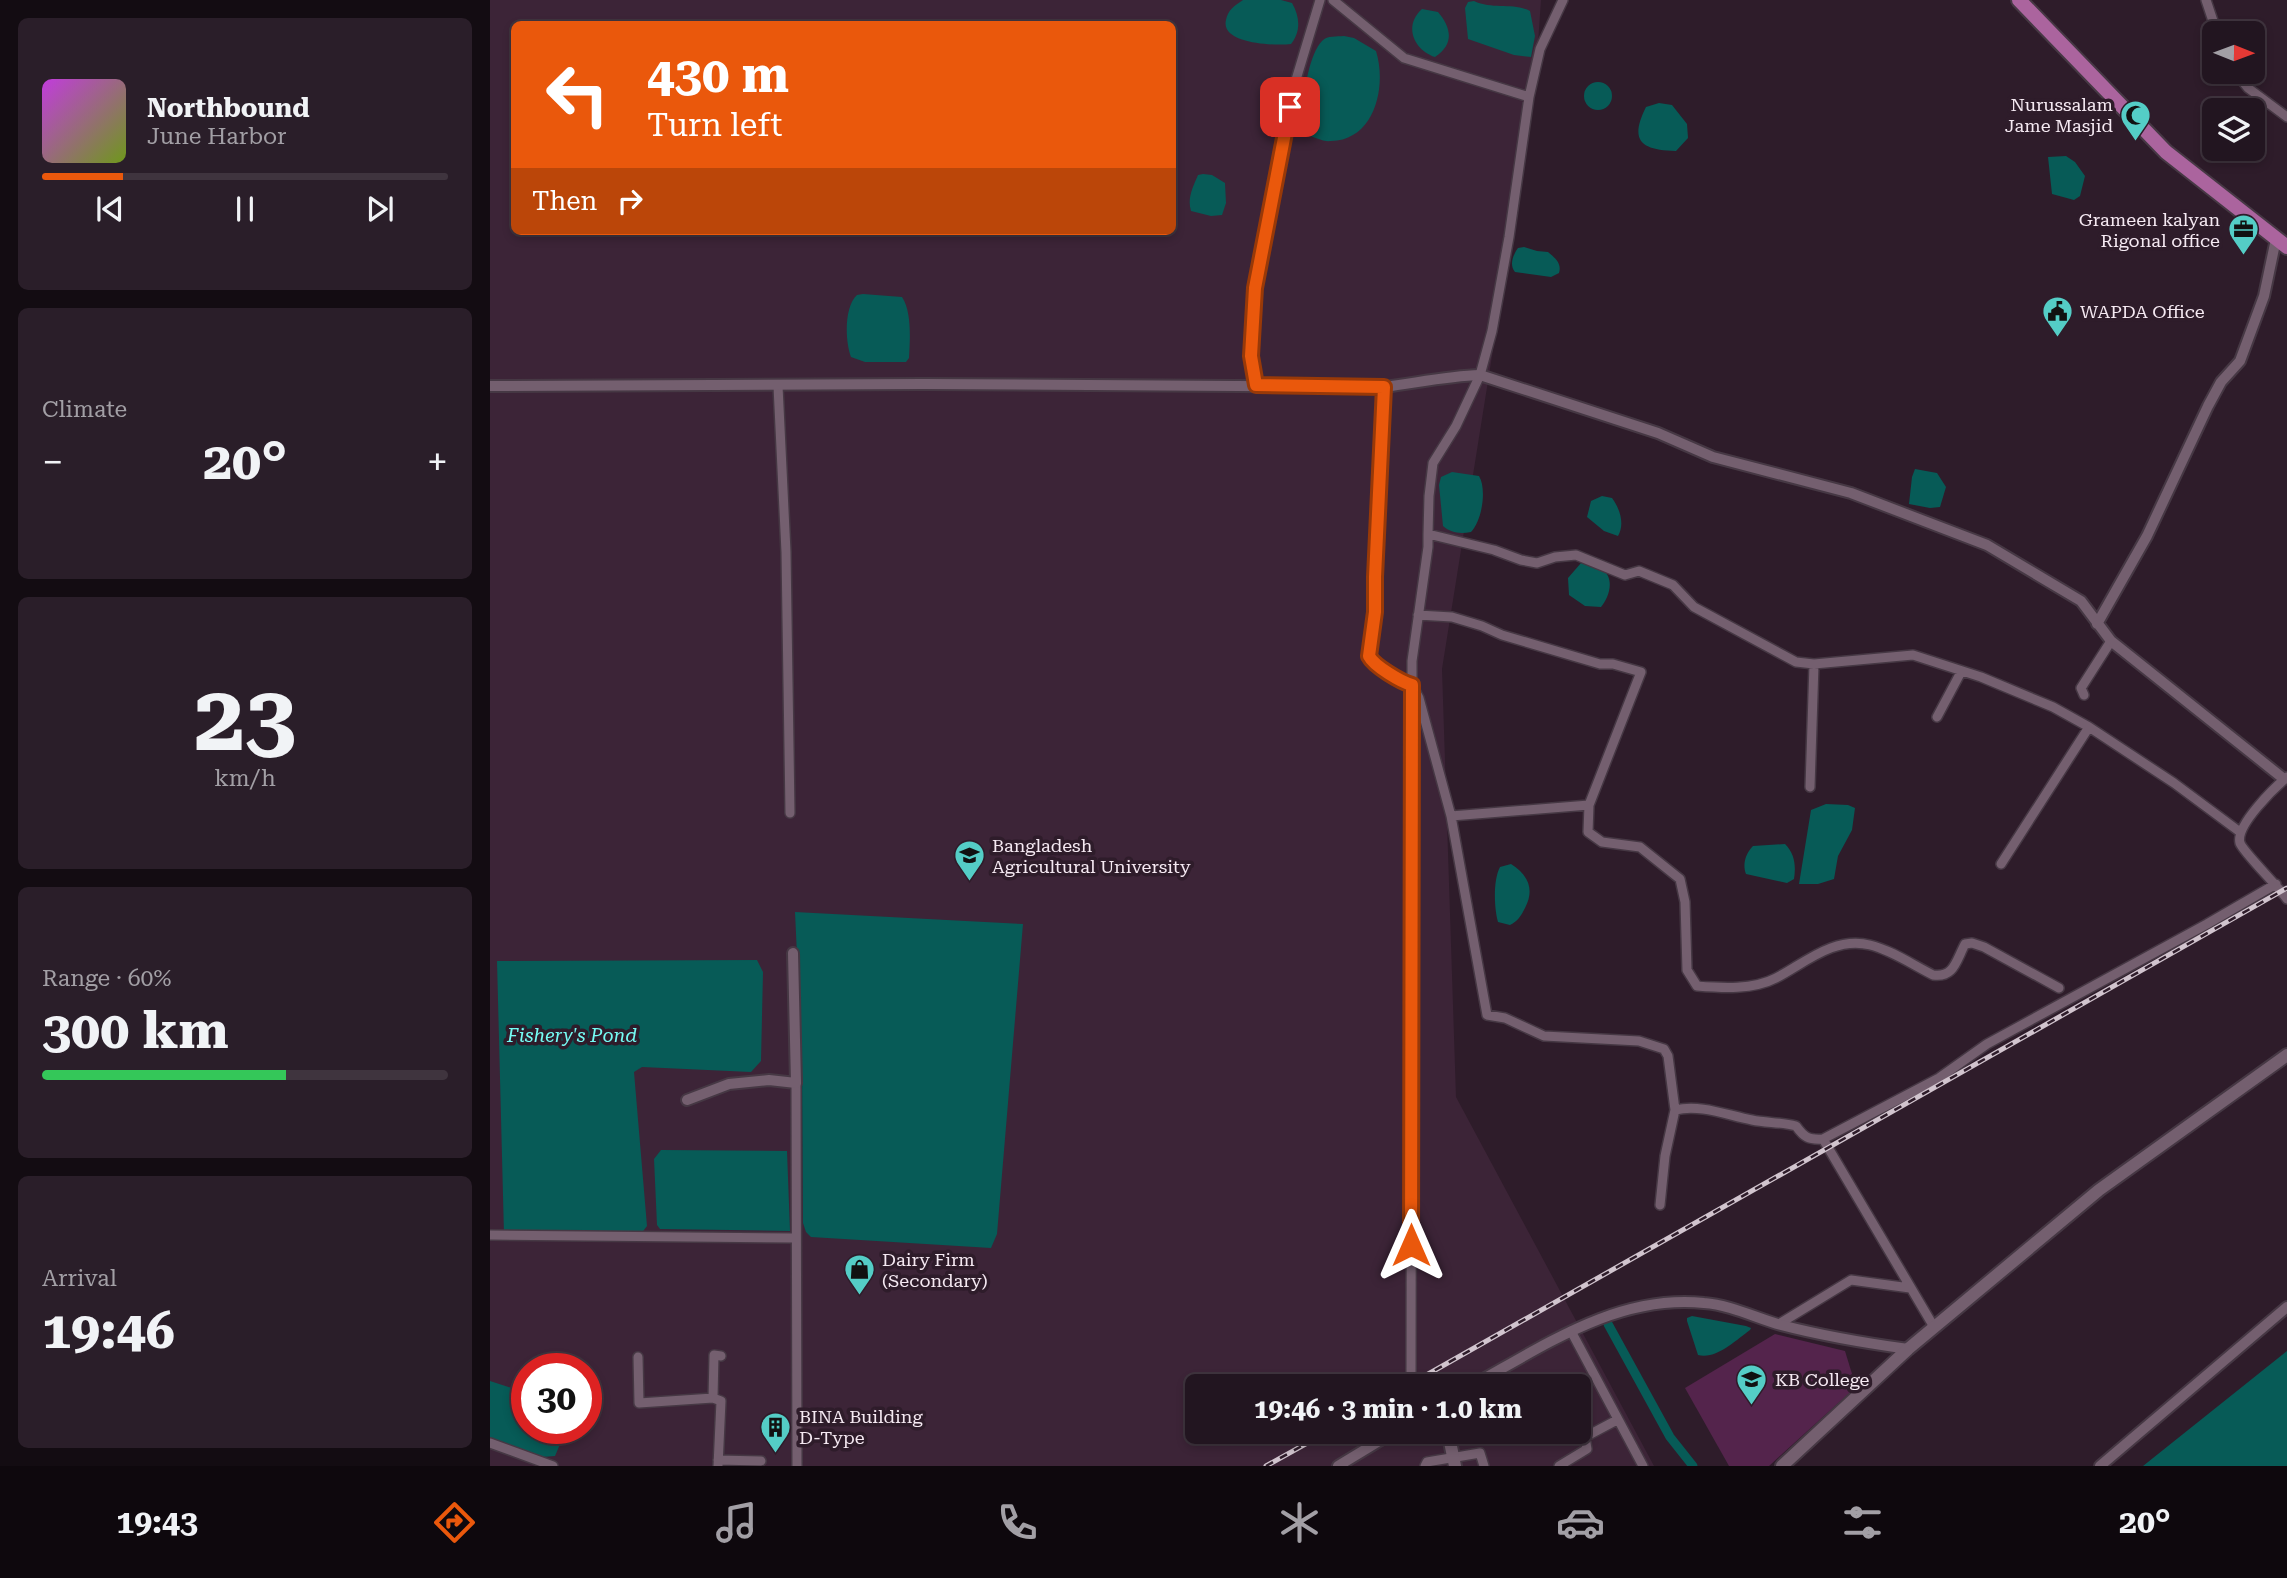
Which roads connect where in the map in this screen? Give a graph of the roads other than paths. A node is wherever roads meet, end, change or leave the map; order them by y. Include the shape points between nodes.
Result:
1 (1320, 0) edge
2 (1333, 0) edge
3 (1563, 0) edge
4 (2019, 0) edge
5 (2206, 0) edge
6 (2213, 21) edge
7 (2245, 84) edge
8 (1529, 97) junction
9 (2287, 117) edge
10 (2282, 243) edge
11 (1480, 375) junction
12 (1256, 385) junction
13 (490, 386) edge
14 (778, 386) junction
15 (1384, 387) junction
16 (1429, 534) junction
17 (1419, 615) junction
18 (2097, 624) junction
19 (2111, 641) junction
20 (1814, 664) junction
21 (1961, 672) junction
22 (1412, 685) junction
23 (2084, 695) dead end
24 (1937, 717) dead end
25 (2089, 727) junction
26 (2286, 778) edge
27 (1810, 787) dead end
28 (1589, 804) junction
29 (790, 813) dead end
30 (1451, 816) junction
31 (2240, 832) junction
32 (2001, 864) dead end
33 (2276, 884) junction
34 (2287, 899) edge
35 (793, 953) dead end
36 (2059, 988) dead end
37 (2287, 1055) edge
38 (796, 1083) junction
39 (687, 1100) dead end
40 (1675, 1110) junction
41 (1823, 1139) junction
42 (1660, 1205) dead end
43 (490, 1235) edge
44 (795, 1238) junction
45 (1910, 1288) junction
46 (2287, 1307) edge
47 (1779, 1324) junction
48 (1934, 1327) junction
49 (1571, 1331) junction
50 (1908, 1349) junction
51 (721, 1356) dead end
52 (638, 1357) dead end
53 (1411, 1374) edge
54 (1493, 1374) edge
55 (713, 1398) junction
56 (1617, 1419) junction
57 (490, 1443) edge
58 (1374, 1444) edge
59 (1450, 1444) edge
60 (761, 1461) dead end
61 (1454, 1462) edge
62 (718, 1463) edge
63 (553, 1466) edge
64 (797, 1466) edge
65 (1338, 1466) edge
66 (1425, 1466) edge
67 (1484, 1466) edge
68 (1559, 1466) edge
69 (1643, 1466) edge
70 (1782, 1466) edge
71 (2100, 1466) edge

1 - 12 street via 1295,83 1255,288 1251,356
2 - 8 street via 1404,58
3 - 8 street via 1540,49
4 - 10 highway via 2166,152
5 - 6 street
7 - 9 street
8 - 11 street via 1507,250
10 - 18 street via 2240,361 2209,404 2147,537
11 - 15 street
11 - 16 street via 1433,463
11 - 18 street via 1658,433 1713,457 1851,493 1987,545 2081,601
12 - 14 street
12 - 15 street
13 - 14 street
14 - 29 street
15 - 22 street via 1375,612 1369,656 1401,682
16 - 17 street
16 - 20 street via 1537,563 1576,555 1625,575 1639,570 1673,584 1694,607 1796,662
17 - 22 street
17 - 28 street via 1452,617 1600,664 1641,672
18 - 19 street
19 - 23 street via 2081,688
19 - 26 street
20 - 21 street via 1913,655
20 - 27 street
21 - 24 street
21 - 25 street via 2053,707
22 - 30 street
22 - 53 street
25 - 31 street
25 - 32 street
26 - 31 street
28 - 30 street
28 - 36 street via 1588,832 1602,842 1640,847 1680,879 1687,970 1697,986 1759,984 1815,953 1843,945 1868,944 1942,976 1948,975 1965,944 1972,943
30 - 40 street via 1487,1015 1544,1036 1640,1041 1664,1049
31 - 33 street via 2240,845
33 - 34 street
33 - 41 street via 1987,1044 1939,1078
35 - 38 street
37 - 48 main road via 2099,1190
38 - 39 street via 729,1084
38 - 44 street
40 - 41 street via 1688,1107 1789,1124 1811,1140
40 - 42 street
41 - 45 street
43 - 44 street
44 - 64 street
45 - 47 street via 1851,1280
45 - 48 street
46 - 71 street
47 - 49 street via 1722,1306 1690,1302 1627,1308
47 - 50 street
48 - 50 main road
49 - 54 street
49 - 56 street
50 - 70 main road
51 - 55 street via 714,1355
52 - 55 street via 639,1403
55 - 62 street via 721,1401
56 - 68 street via 1585,1437 1587,1449
56 - 69 street
57 - 63 street
58 - 65 street
59 - 61 main road
60 - 62 street
61 - 66 street via 1427,1462
61 - 67 street via 1480,1453

